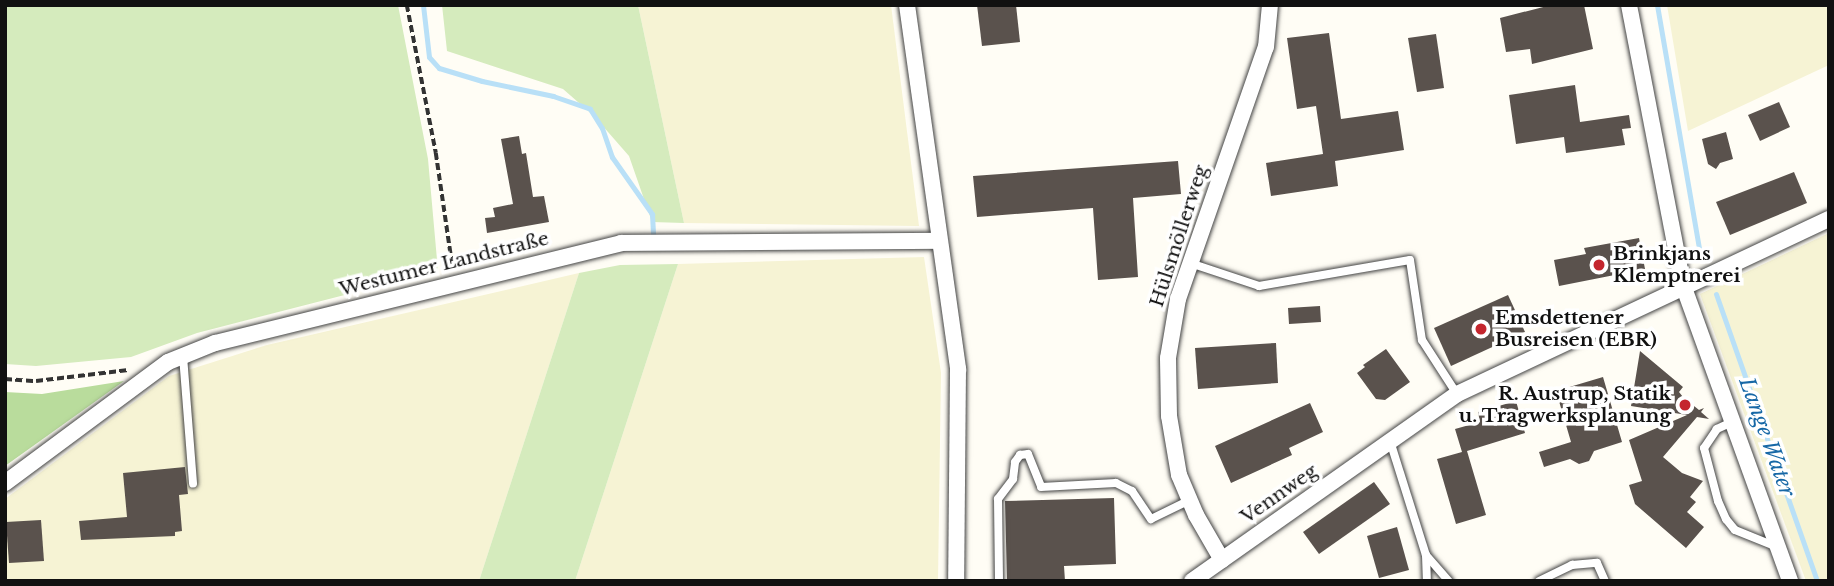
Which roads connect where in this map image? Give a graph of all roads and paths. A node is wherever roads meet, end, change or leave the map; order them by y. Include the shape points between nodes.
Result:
1 (407, 5) edge
2 (907, 5) edge
3 (1270, 5) edge
4 (1629, 5) edge
5 (1829, 219) edge
6 (939, 241) junction
7 (1190, 263) junction
8 (454, 282) junction
9 (1683, 285) junction
10 (183, 356) junction
11 (130, 370) dead end
12 (5, 379) edge
13 (1457, 394) junction
14 (1732, 422) junction
15 (1390, 441) junction
16 (5, 483) edge
17 (193, 484) dead end
18 (1190, 500) junction
19 (1777, 547) junction
20 (1426, 555) junction
21 (1222, 560) junction
22 (957, 581) edge
23 (999, 581) edge
24 (1192, 581) edge
25 (1427, 581) edge
26 (1449, 581) edge
27 (1539, 581) edge
28 (1605, 581) edge
29 (1790, 581) edge

1 - 8 path via 436,153
2 - 6 street
3 - 7 street, Hülsmöllerweg via 1266,47
4 - 9 street
5 - 9 street, Vennweg
6 - 8 street, Westumer Landstraße via 621,243
6 - 22 street via 958,369
7 - 13 lane via 1259,286 1410,260 1422,340
7 - 18 street, Hülsmöllerweg via 1178,299 1168,358 1169,416 1179,475
8 - 10 street, Westumer Landstraße via 215,343
9 - 13 street, Vennweg
9 - 14 street
10 - 16 street, Westumer Landstraße via 168,362
10 - 17 lane
11 - 12 path via 36,381
13 - 15 street, Vennweg
14 - 19 street
14 - 19 lane via 1717,429 1704,448 1718,501 1735,530
15 - 20 lane
15 - 21 street, Vennweg
18 - 21 street, Hülsmöllerweg
18 - 23 lane via 1151,519 1132,491 1116,483 1041,487 1028,454 1020,455 1013,479 998,499
19 - 29 street
20 - 25 lane
20 - 26 lane
21 - 24 street, Vennweg
27 - 28 lane via 1572,565 1597,563

